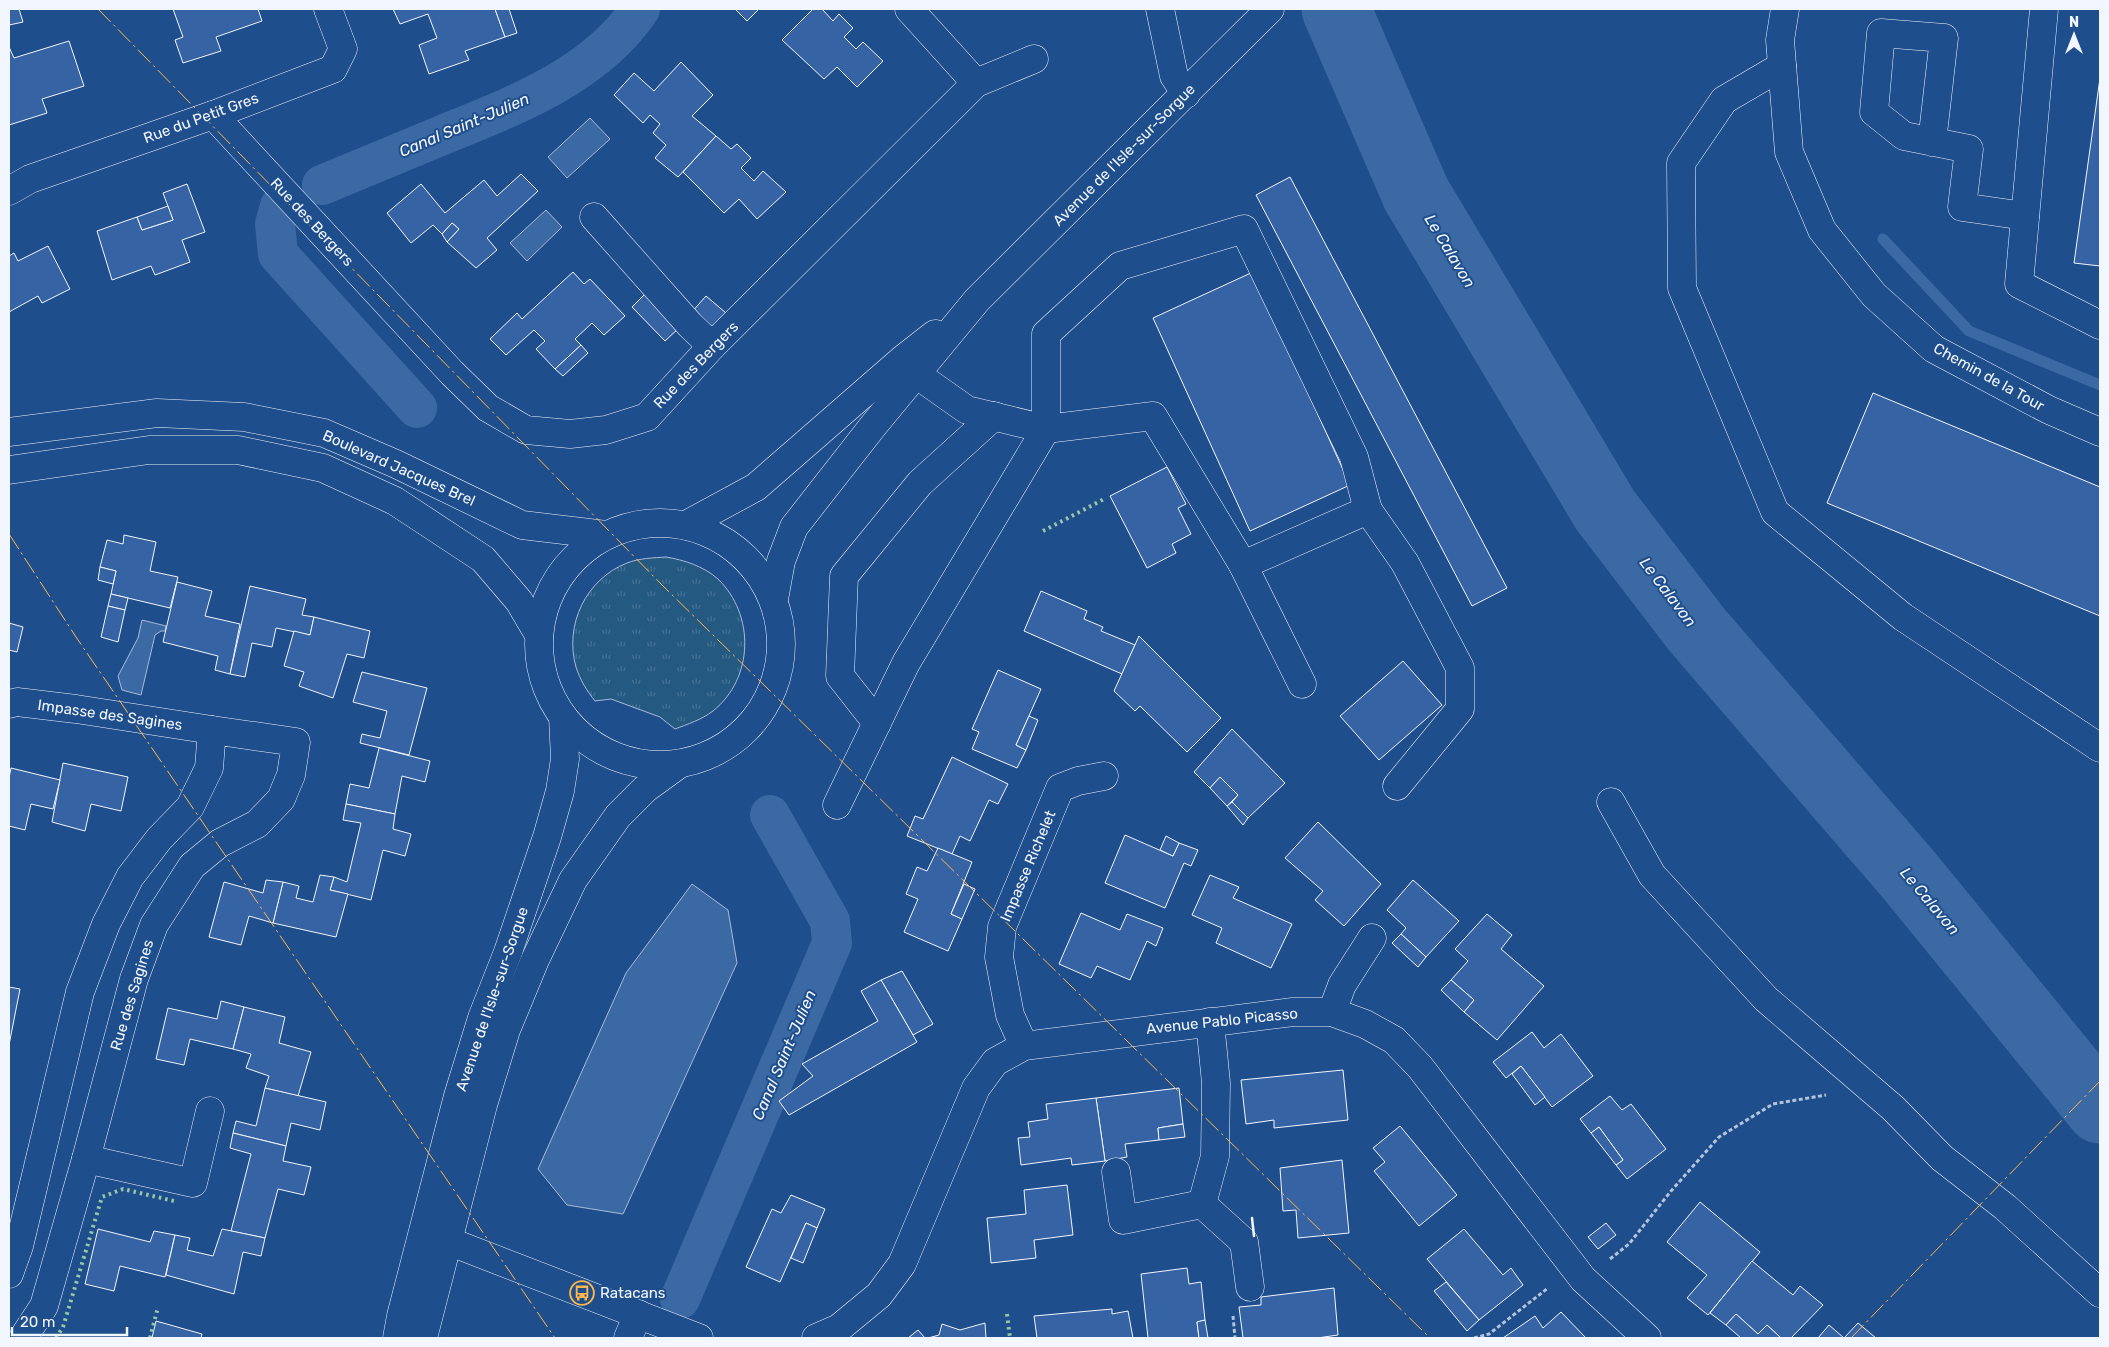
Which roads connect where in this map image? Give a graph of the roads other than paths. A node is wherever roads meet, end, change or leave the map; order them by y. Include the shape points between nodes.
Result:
1 (328, 9) edge
2 (910, 9) edge
3 (1160, 9) edge
4 (1270, 9) edge
5 (1785, 9) edge
6 (2044, 9) edge
7 (1034, 59) dead end
8 (1782, 66) junction
9 (976, 83) junction
10 (1193, 86) junction
11 (213, 115) junction
12 (1932, 142) dead end
13 (9, 190) edge
14 (2025, 216) junction
15 (594, 217) dead end
16 (977, 300) junction
17 (2100, 325) edge
18 (712, 346) junction
19 (916, 374) junction
20 (994, 416) junction
21 (1046, 429) junction
22 (9, 432) edge
23 (2100, 432) edge
24 (9, 470) edge
25 (1368, 510) junction
26 (686, 525) junction
27 (606, 535) junction
28 (1243, 565) junction
29 (774, 599) junction
30 (539, 634) junction
31 (1302, 684) dead end
32 (9, 704) edge
33 (563, 717) junction
34 (877, 723) junction
35 (212, 730) junction
36 (2100, 748) edge
37 (678, 764) junction
38 (1104, 776) dead end
39 (1397, 786) dead end
40 (1611, 802) dead end
41 (837, 805) dead end
42 (1372, 938) dead end
43 (1332, 1012) junction
44 (1210, 1022) junction
45 (1024, 1046) junction
46 (210, 1111) dead end
47 (86, 1159) junction
48 (1116, 1172) dead end
49 (1202, 1204) junction
50 (448, 1241) junction
51 (9, 1274) edge
52 (1250, 1287) dead end
53 (2100, 1293) edge
54 (633, 1326) edge
55 (23, 1338) edge
56 (397, 1338) edge
57 (423, 1338) edge
58 (699, 1338) edge
59 (816, 1338) edge
60 (1647, 1338) edge

1 - 11 street, Rue du Petit Gres via 343,49 334,68
2 - 9 street
3 - 10 street via 1174,76
4 - 10 street, Avenue de l'Isle-sur-Sorgue
5 - 8 street, Chemin de la Tour via 1780,40
6 - 14 street
7 - 9 street, Rue des Bergers
8 - 23 street, Chemin de la Tour via 1789,152 1822,230 1874,295 1934,349 2049,410
8 - 36 street via 1724,100 1681,163 1682,288 1775,512 1903,617
9 - 18 street, Rue des Bergers
10 - 16 street, Avenue de l'Isle-sur-Sorgue
11 - 13 street, Rue du Petit Gres via 30,179
11 - 18 street, Rue des Bergers via 452,373 488,408 526,430 570,434 606,430 647,417
12 - 14 street via 1969,149 1962,207
14 - 17 street via 2019,284
15 - 18 street
16 - 19 street, Avenue de l'Isle-sur-Sorgue
16 - 26 street, Avenue de l'Isle-sur-Sorgue via 903,359 756,487
19 - 20 street via 967,410
19 - 29 street, Avenue de l'Isle-sur-Sorgue via 794,527 781,561
20 - 21 street
20 - 34 street via 920,484 844,576 840,676
21 - 25 street via 1046,334 1120,266 1244,229 1354,457
21 - 28 street via 1153,416
21 - 34 street via 906,663
22 - 27 street, Boulevard Jacques Brel via 157,413 244,418 324,433 522,525
24 - 30 street, Boulevard Jacques Brel via 149,450 238,450 323,468 395,501 483,559 519,601
25 - 28 street
25 - 39 street via 1405,563 1460,668 1460,709
26 - 27 street via 659,522
26 - 29 street via 714,535 739,551 759,573
27 - 30 street via 572,560 549,594
28 - 31 street
29 - 37 street via 782,629 781,661 769,698 757,718 735,740 708,756
30 - 33 street via 540,664 548,692
32 - 35 street, Impasse des Sagines via 18,702 76,709
33 - 37 street via 594,747 635,763
33 - 56 street, Avenue de l'Isle-sur-Sorgue via 565,759 560,791 458,1096
34 - 41 street
35 - 47 street, Rue des Sagines via 296,742 291,775 281,799 258,824 220,843 192,866 154,925 134,979
35 - 51 street via 209,768 190,807 159,839 130,877 106,924 80,992 19,1246
37 - 50 street, Avenue de l'Isle-sur-Sorgue via 618,816 573,880 534,960 506,1030 483,1105
38 - 45 street, Impasse Richelet via 1060,788 1002,927 999,957 1010,1015
40 - 53 street via 1652,875 1766,1000 1893,1108 1942,1158 2005,1207
42 - 43 street via 1342,985
43 - 44 street, Avenue Pablo Picasso via 1292,1012
43 - 60 street, Avenue Pablo Picasso via 1365,1024 1394,1040 1420,1067 1584,1279
44 - 45 street, Avenue Pablo Picasso
44 - 49 street via 1216,1083 1215,1156
45 - 59 street, Avenue Pablo Picasso via 995,1062 976,1088 902,1264 879,1295 839,1328
46 - 47 street via 193,1183
47 - 55 street, Rue des Sagines via 44,1306
48 - 49 street via 1123,1220
49 - 52 street via 1244,1242
50 - 54 street
50 - 57 street, Avenue de l'Isle-sur-Sorgue
54 - 58 street

